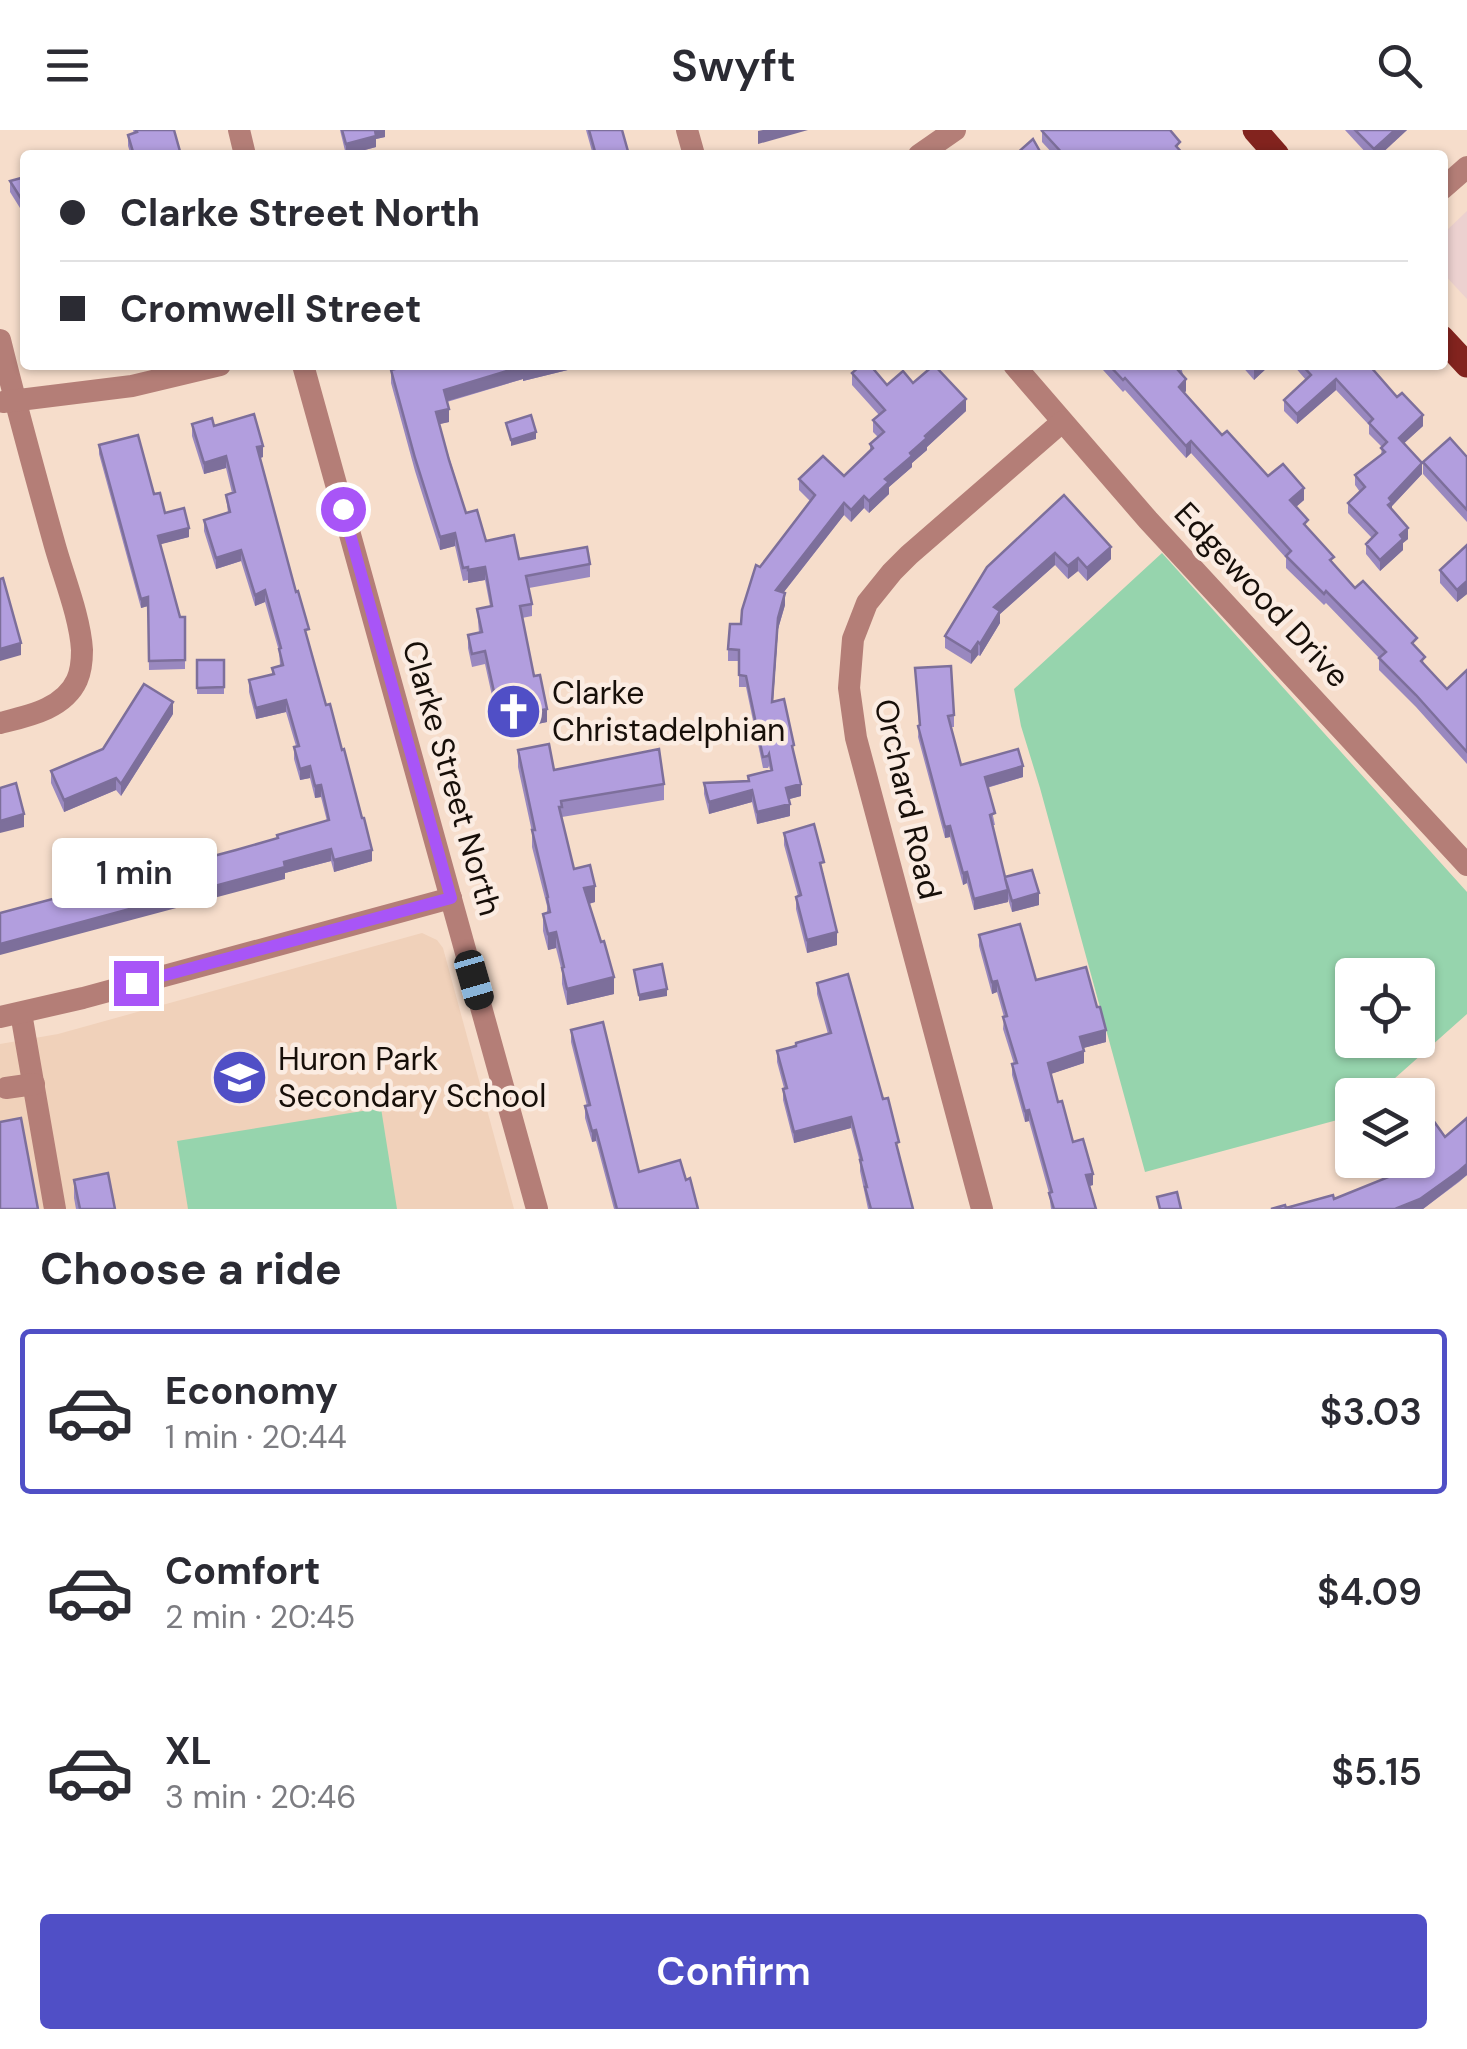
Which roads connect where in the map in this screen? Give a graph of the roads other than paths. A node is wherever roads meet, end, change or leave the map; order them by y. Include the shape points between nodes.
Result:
1 (955, 130) edge
2 (1254, 130) edge
3 (927, 150) edge
4 (1272, 150) edge
5 (1467, 167) edge
6 (1448, 184) edge
7 (0, 340) edge
8 (1448, 344) edge
9 (1467, 365) edge
10 (199, 370) edge
11 (304, 370) edge
12 (1018, 370) edge
13 (8, 402) edge
14 (1062, 422) junction
15 (0, 723) edge
16 (1467, 865) edge
17 (451, 898) junction
18 (11, 1015) edge
19 (34, 1084) junction
20 (6, 1088) dead end
21 (56, 1209) edge
22 (537, 1209) edge
23 (982, 1209) edge

1 - 3 street
2 - 4 main road
5 - 6 street
7 - 13 street
8 - 9 main road
10 - 13 street
11 - 17 street, Clarke Street North
12 - 14 street, Edgewood Drive
13 - 15 street via 80,638 81,663 68,693 54,705
14 - 16 street, Edgewood Drive
14 - 23 street, Orchard Road via 892,572 867,603 853,639 849,688 856,738
17 - 18 street
17 - 22 street, Clarke Street North
18 - 19 street
19 - 20 street
19 - 21 street

